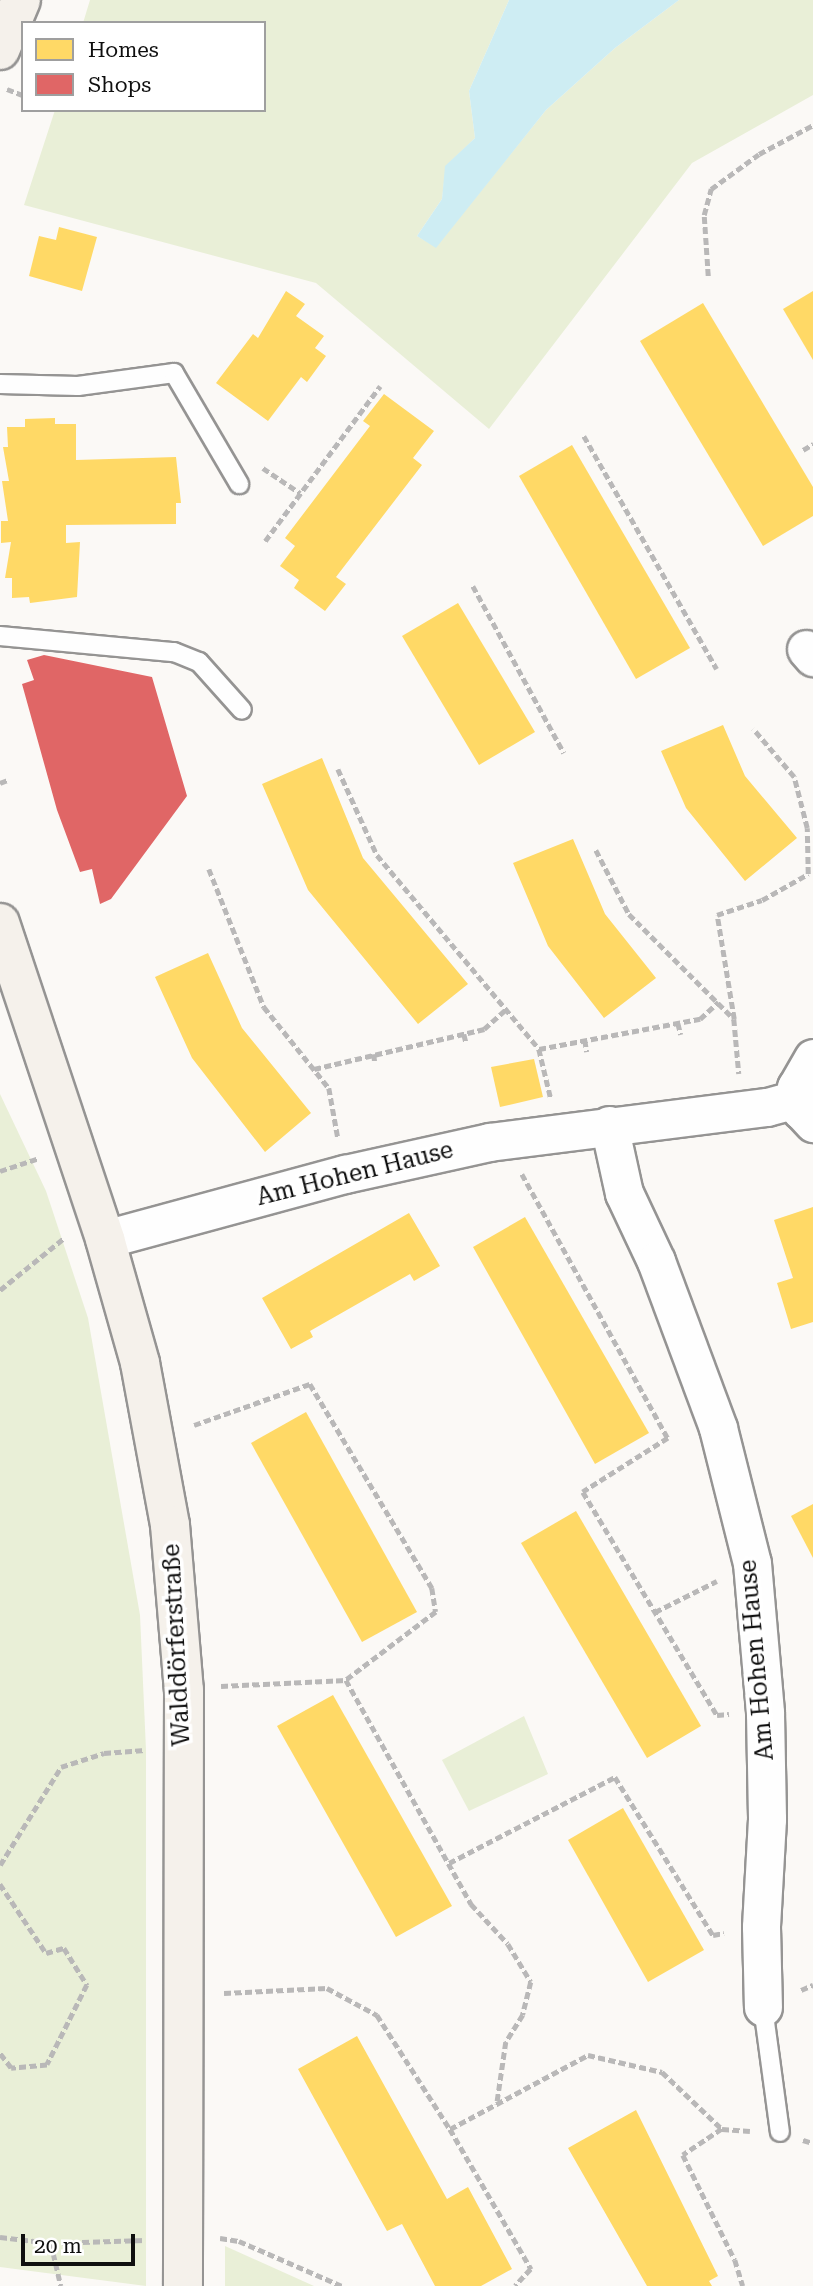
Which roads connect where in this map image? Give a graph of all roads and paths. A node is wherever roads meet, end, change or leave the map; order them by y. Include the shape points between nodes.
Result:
1 (21, 0) edge
2 (0, 50) edge
3 (0, 86) edge
4 (21, 94) edge
5 (813, 125) edge
6 (708, 276) dead end
7 (0, 384) edge
8 (380, 386) dead end
9 (584, 436) dead end
10 (813, 444) edge
11 (803, 450) dead end
12 (239, 484) dead end
13 (265, 541) dead end
14 (472, 586) dead end
15 (0, 636) edge
16 (717, 669) dead end
17 (242, 710) dead end
18 (753, 729) dead end
19 (564, 753) dead end
20 (338, 769) dead end
21 (8, 780) dead end
22 (0, 783) edge
23 (596, 850) dead end
24 (209, 869) dead end
25 (0, 923) edge
26 (718, 1002) junction
27 (506, 1009) junction
28 (734, 1019) junction
29 (678, 1023) junction
30 (464, 1034) junction
31 (681, 1035) dead end
32 (584, 1040) junction
33 (466, 1042) dead end
34 (539, 1049) junction
35 (587, 1052) dead end
36 (374, 1054) junction
37 (813, 1058) edge
38 (375, 1063) dead end
39 (314, 1069) junction
40 (741, 1111) junction
41 (805, 1111) edge
42 (609, 1125) junction
43 (559, 1133) junction
44 (504, 1140) junction
45 (44, 1157) dead end
46 (0, 1171) edge
47 (345, 1174) junction
48 (88, 1236) junction
49 (0, 1290) edge
50 (194, 1425) dead end
51 (752, 1563) junction
52 (655, 1612) junction
53 (346, 1680) junction
54 (220, 1686) dead end
55 (765, 1713) junction
56 (146, 1750) dead end
57 (449, 1863) junction
58 (0, 1865) edge
59 (0, 1884) edge
60 (761, 1927) junction
61 (223, 1993) dead end
62 (763, 2007) joint
63 (0, 2054) edge
64 (497, 2104) junction
65 (450, 2129) junction
66 (722, 2129) junction
67 (780, 2132) joint
68 (0, 2237) edge
69 (183, 2239) junction
70 (51, 2243) junction
71 (61, 2286) edge
72 (183, 2286) edge
73 (342, 2286) edge
74 (515, 2286) edge
75 (743, 2286) edge

1 - 2 street
3 - 4 path
5 - 6 path via 759,154 711,189 704,215
7 - 12 lane via 78,386 173,373
8 - 13 path
9 - 16 path
10 - 11 path
14 - 19 path
15 - 17 lane via 174,652 199,662
18 - 28 path via 794,777 807,828 808,874 762,900 717,915
20 - 27 path via 377,855
21 - 22 path
23 - 26 path via 629,914
24 - 39 path via 264,1007
25 - 48 street, Walddörferstraße via 34,1023
26 - 28 path
26 - 29 path via 701,1019
27 - 30 path via 484,1029
27 - 34 path
28 - 40 path
29 - 31 path
29 - 32 path
30 - 33 path
30 - 36 path
32 - 34 path
32 - 35 path
34 - 43 path
36 - 38 path
36 - 39 path
37 - 41 street, Am Hohen Hause via 799,1075
39 - 47 path via 329,1088
40 - 41 street, Am Hohen Hause
40 - 42 street, Am Hohen Hause
42 - 43 street, Am Hohen Hause
42 - 51 street, Am Hohen Hause via 624,1193 656,1261 718,1428
43 - 44 street, Am Hohen Hause
44 - 47 street, Am Hohen Hause
44 - 52 path via 668,1438 583,1492
45 - 46 path
47 - 48 street, Am Hohen Hause
48 - 49 path
48 - 69 street, Walddörferstraße via 157,1438 180,1611 184,1704
50 - 53 path via 310,1384 432,1588 436,1612
51 - 52 path
51 - 55 street, Am Hohen Hause
52 - 55 path via 717,1715
53 - 54 path
53 - 57 path
55 - 60 street, Am Hohen Hause via 768,1819
56 - 58 path via 104,1753 61,1767
57 - 60 path via 615,1777 713,1935
57 - 64 path via 471,1903 508,1944 531,1982 523,2015 506,2042
59 - 63 path via 46,1953 64,1948 87,1985 47,2065 11,2068
60 - 62 street, Am Hohen Hause
61 - 65 path via 327,1988 377,2015
62 - 67 lane
64 - 65 path
64 - 66 path via 588,2055 663,2072
65 - 74 path via 531,2269
66 - 67 path
66 - 75 path via 683,2155 735,2260
68 - 70 path
69 - 70 path
69 - 72 street, Walddörferstraße
69 - 73 path via 239,2241
70 - 71 path

